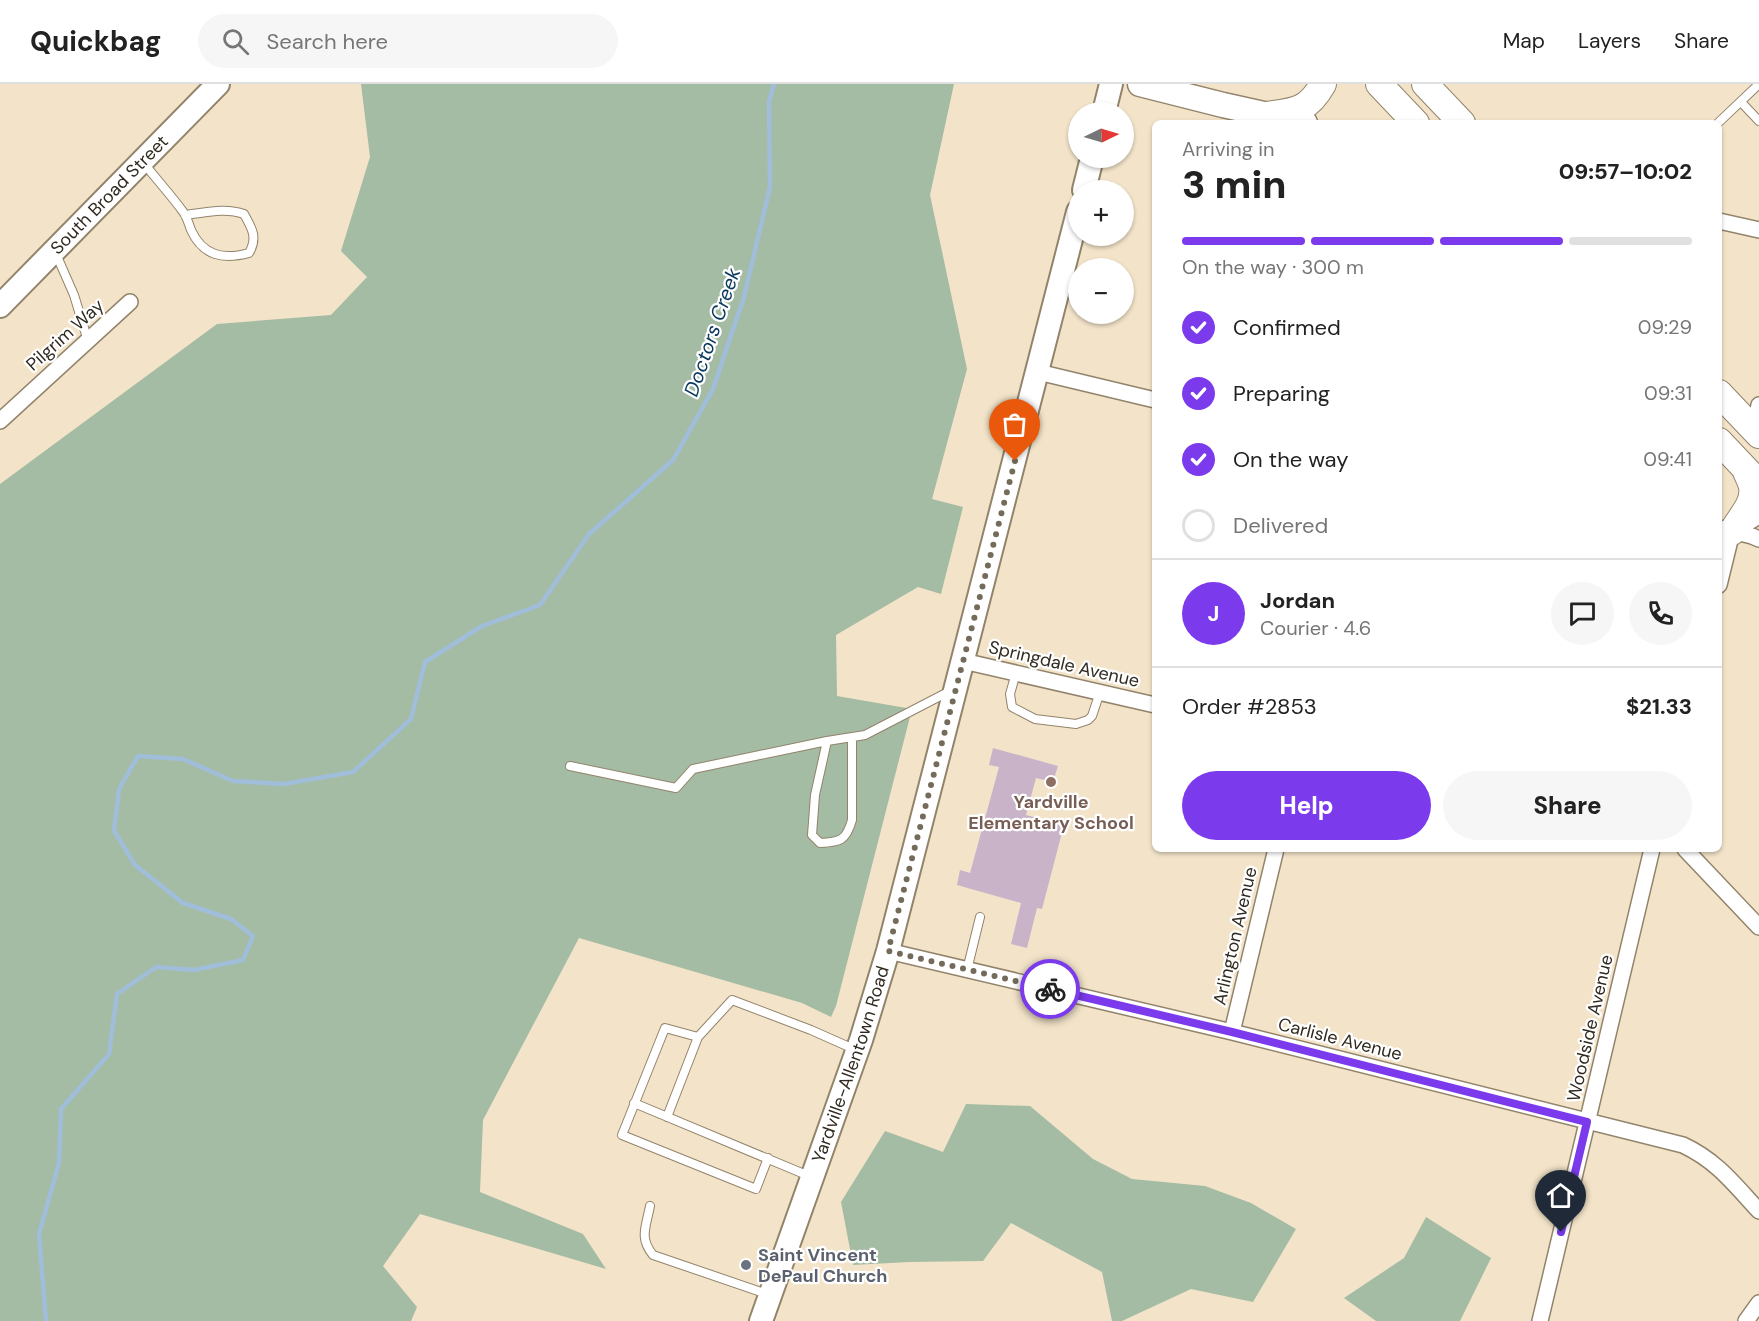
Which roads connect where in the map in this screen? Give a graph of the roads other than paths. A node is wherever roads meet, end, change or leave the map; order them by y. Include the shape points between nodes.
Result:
1 (218, 84) edge
2 (1111, 84) edge
3 (1140, 84) edge
4 (1200, 84) edge
5 (1323, 84) edge
6 (1378, 84) edge
7 (1425, 84) edge
8 (1759, 84) edge
9 (1106, 102) edge
10 (1741, 102) junction
11 (1223, 105) junction
12 (1267, 115) junction
13 (1291, 120) edge
14 (1413, 120) edge
15 (1459, 120) edge
16 (1721, 120) edge
17 (1759, 121) edge
18 (142, 161) junction
19 (185, 215) junction
20 (1722, 222) edge
21 (1759, 230) edge
22 (1070, 246) edge
23 (55, 250) junction
24 (130, 302) dead end
25 (0, 306) edge
26 (88, 341) junction
27 (1038, 372) junction
28 (1722, 395) edge
29 (1152, 399) edge
30 (0, 420) edge
31 (1757, 423) edge
32 (1722, 444) edge
33 (1752, 476) edge
34 (1759, 516) edge
35 (1726, 530) edge
36 (1759, 539) edge
37 (1722, 561) edge
38 (963, 661) junction
39 (1016, 673) junction
40 (957, 687) junction
41 (1100, 692) junction
42 (1152, 704) edge
43 (852, 737) junction
44 (828, 741) junction
45 (570, 766) dead end
46 (1275, 852) edge
47 (1651, 852) edge
48 (1688, 852) edge
49 (980, 917) dead end
50 (1759, 927) edge
51 (888, 951) junction
52 (967, 970) junction
53 (1232, 1032) junction
54 (698, 1037) junction
55 (858, 1050) junction
56 (634, 1103) junction
57 (667, 1117) junction
58 (1587, 1122) junction
59 (768, 1158) junction
60 (813, 1177) junction
61 (650, 1206) dead end
62 (1759, 1211) edge
63 (771, 1295) junction
64 (1759, 1303) edge
65 (761, 1321) edge
66 (1540, 1321) edge
67 (1746, 1321) edge

1 - 18 main road, South Broad Street
2 - 9 main road
3 - 11 main road
4 - 11 main road
5 - 12 highway via 1306,105 1295,111
6 - 14 highway
7 - 15 highway
8 - 10 lane
10 - 16 lane
10 - 17 lane
11 - 12 main road
12 - 13 main road
18 - 19 lane
18 - 23 main road, South Broad Street
19 - 19 lane via 198,242 208,251 237,256 249,253 254,244 244,214 221,211
20 - 21 street
22 - 27 main road, Yardville-Allentown Road
23 - 25 main road, South Broad Street
23 - 26 lane
24 - 26 street, Pilgrim Way
26 - 30 street, Pilgrim Way
27 - 29 street
27 - 38 main road, Yardville-Allentown Road
28 - 31 highway
32 - 33 highway
33 - 35 highway via 1749,507
34 - 35 street
35 - 36 street
35 - 37 street
38 - 39 street, Springdale Avenue
38 - 40 main road, Yardville-Allentown Road
39 - 41 street, Springdale Avenue
39 - 41 lane via 1010,694 1012,707 1035,718 1076,724 1088,720
40 - 43 lane via 865,735
40 - 51 main road, Yardville-Allentown Road
41 - 42 street, Springdale Avenue
43 - 44 lane
43 - 44 lane via 852,820 845,837 820,843 812,835 815,795
44 - 45 lane via 693,769 676,788
46 - 53 street, Arlington Avenue
47 - 58 street, Woodside Avenue
48 - 50 street
49 - 52 lane
51 - 52 street, Carlisle Avenue
51 - 55 main road, Yardville-Allentown Road
52 - 53 street, Carlisle Avenue
53 - 58 street, Carlisle Avenue
54 - 55 lane via 732,1000
54 - 56 lane via 665,1028
54 - 57 lane
55 - 60 main road, Yardville-Allentown Road
56 - 57 lane
56 - 59 lane via 622,1135 756,1189
57 - 59 lane
58 - 62 street, Carlisle Avenue via 1683,1145 1699,1153 1714,1163
58 - 66 street, Woodside Avenue
59 - 60 lane
60 - 63 main road, Yardville-Allentown Road
61 - 63 lane via 643,1238 653,1255
63 - 65 main road, Yardville-Allentown Road
64 - 67 street

